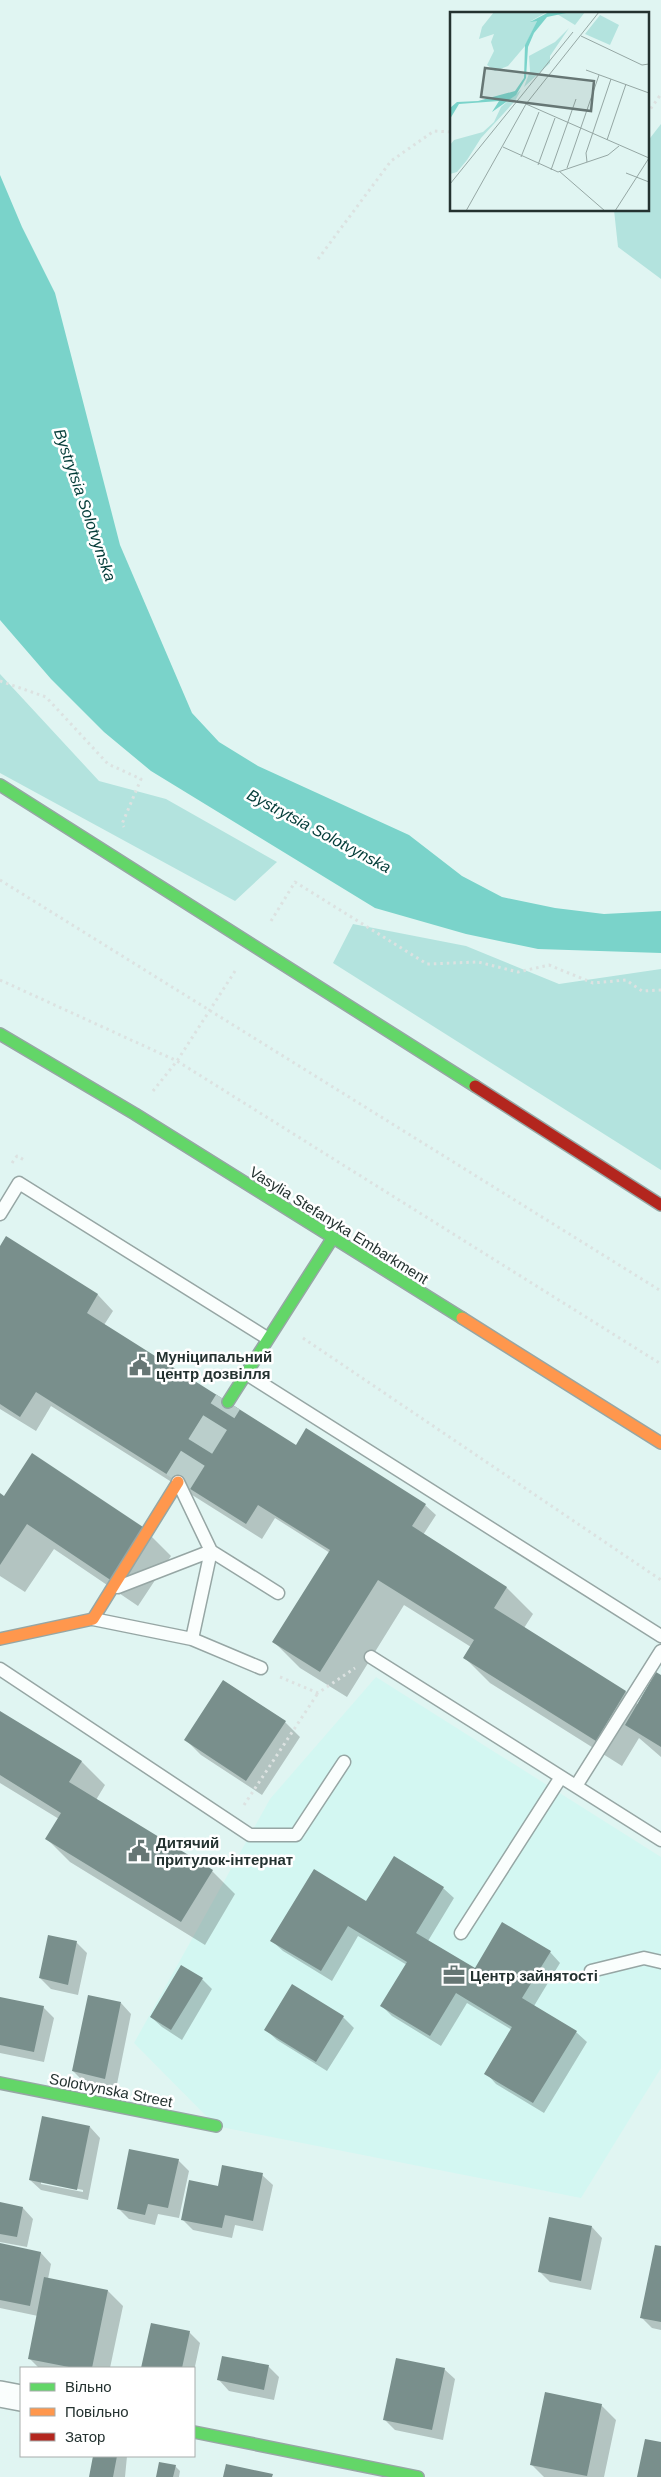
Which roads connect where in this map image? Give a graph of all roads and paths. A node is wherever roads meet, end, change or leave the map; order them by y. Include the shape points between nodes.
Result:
1 (661, 94) edge
2 (648, 113) edge
3 (450, 132) edge
4 (318, 259) dead end
5 (0, 681) edge
6 (0, 785) edge
7 (127, 831) dead end
8 (0, 880) edge
9 (268, 926) dead end
10 (0, 980) edge
11 (229, 980) dead end
12 (661, 990) edge
13 (209, 1011) junction
14 (0, 1034) edge
15 (177, 1061) junction
16 (135, 1114) junction
17 (34, 1166) dead end
18 (7, 1171) dead end
19 (661, 1205) edge
20 (0, 1214) edge
21 (332, 1239) junction
22 (661, 1291) edge
23 (278, 1321) junction
24 (267, 1338) junction
25 (661, 1364) edge
26 (245, 1373) junction
27 (228, 1402) tunnel mouth
28 (661, 1443) edge
29 (178, 1482) joint
30 (211, 1551) junction
31 (661, 1580) edge
32 (111, 1590) junction
33 (278, 1592) dead end
34 (93, 1619) junction
35 (661, 1636) edge
36 (0, 1639) edge
37 (192, 1640) junction
38 (661, 1651) edge
39 (371, 1657) joint
40 (261, 1668) joint
41 (0, 1669) edge
42 (318, 1693) junction
43 (344, 1762) dead end
44 (561, 1777) junction
45 (576, 1786) junction
46 (232, 1823) junction
47 (661, 1840) edge
48 (461, 1934) dead end
49 (661, 1962) edge
50 (591, 1971) dead end
51 (0, 2083) edge
52 (216, 2126) dead end
53 (0, 2394) edge
54 (20, 2398) edge
55 (195, 2432) edge
56 (418, 2477) edge

1 - 2 path
3 - 4 path via 434,131 391,161
5 - 7 path via 46,697 108,764 141,779 122,824
6 - 19 street
8 - 13 path
9 - 12 path via 295,882 427,964 478,962 518,972 549,965 593,983 626,980 642,991
10 - 15 path
11 - 13 path
13 - 15 path
13 - 22 path
14 - 16 street, Vasylia Stefanyka Embarkment
15 - 16 path
15 - 25 path
16 - 21 street, Vasylia Stefanyka Embarkment
17 - 18 path via 17,1156
20 - 24 lane via 19,1183
21 - 23 street
21 - 28 street, Vasylia Stefanyka Embarkment
23 - 24 street
23 - 31 path
24 - 26 street
26 - 27 street
26 - 35 lane
29 - 30 lane
29 - 32 street
30 - 32 lane
30 - 33 lane
30 - 37 lane
32 - 34 street
34 - 36 street
34 - 37 lane
37 - 40 lane
38 - 45 lane
39 - 42 path
39 - 44 lane
40 - 42 path
41 - 46 lane
42 - 46 path
43 - 46 lane via 296,1835 250,1835
44 - 45 lane
44 - 48 lane
45 - 47 lane
49 - 50 lane via 644,1958
51 - 52 street, Solotvynska Street
53 - 54 street
55 - 56 street

